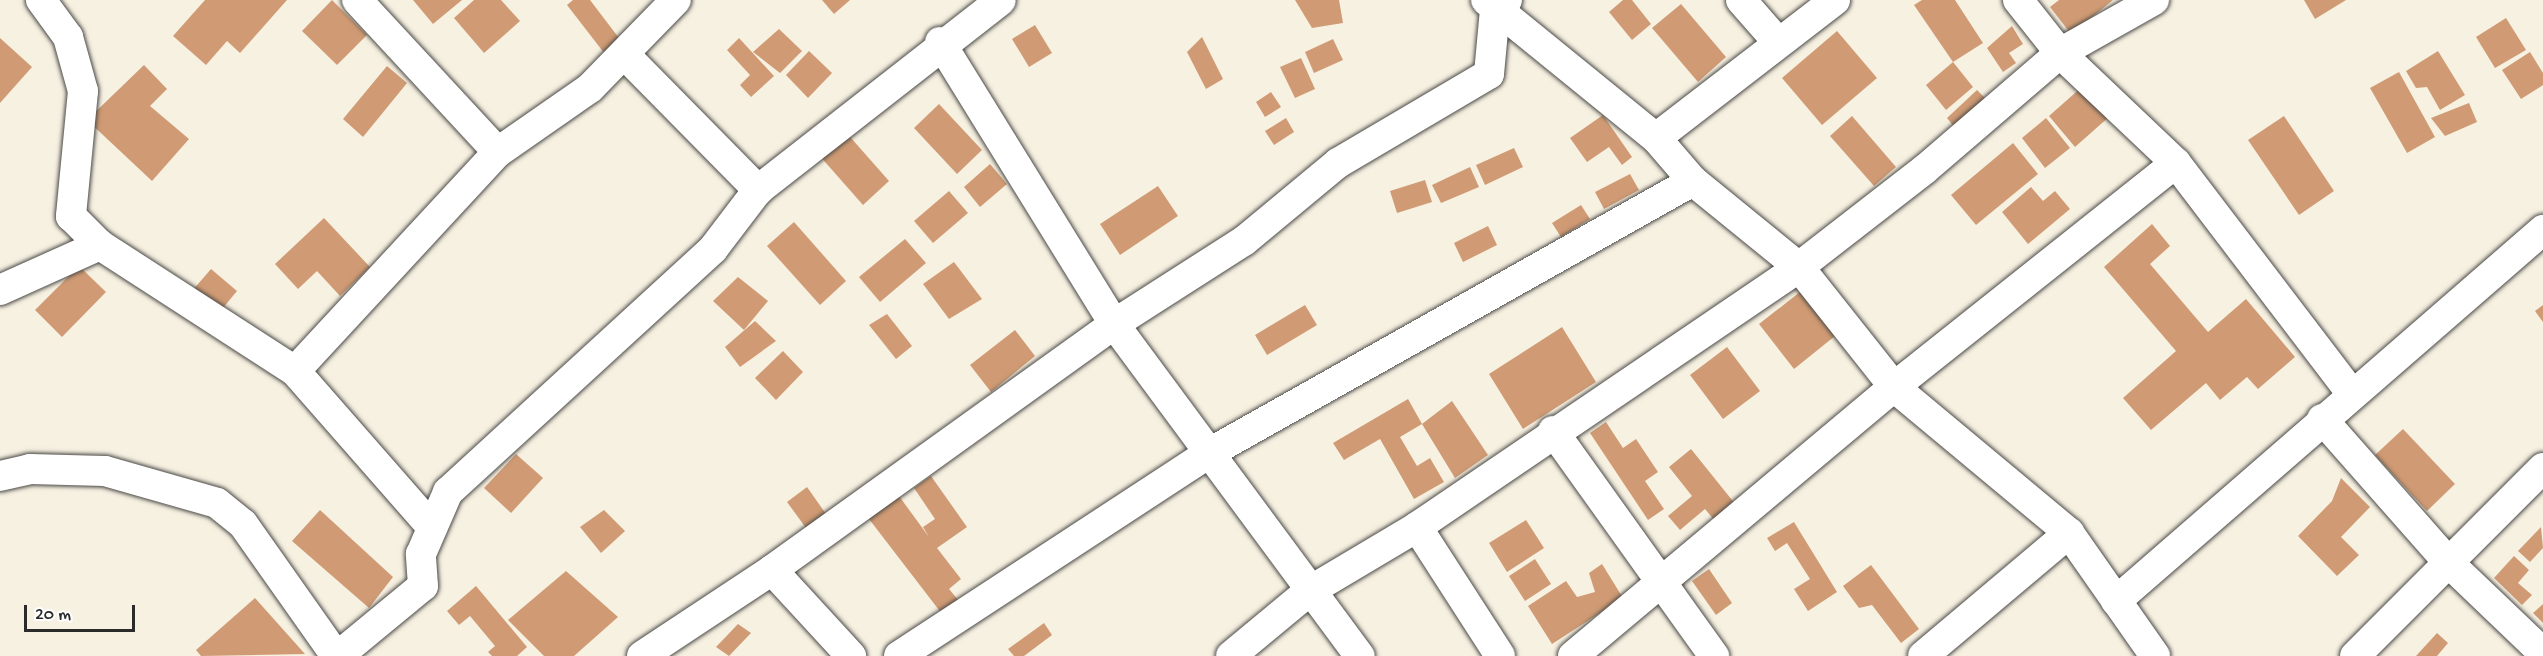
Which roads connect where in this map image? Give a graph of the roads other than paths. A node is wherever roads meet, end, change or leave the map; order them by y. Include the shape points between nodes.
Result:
1 (41, 0) edge
2 (357, 0) edge
3 (1001, 0) edge
4 (1741, 0) edge
5 (1835, 0) edge
6 (2018, 0) edge
7 (2154, 0) edge
8 (665, 3) edge
9 (1496, 3) edge
10 (1776, 40) junction
11 (940, 42) junction
12 (2060, 53) junction
13 (625, 55) junction
14 (1656, 138) junction
15 (498, 152) junction
16 (2176, 163) junction
17 (1693, 181) junction
18 (758, 190) junction
19 (2543, 230) edge
20 (100, 245) junction
21 (1799, 267) junction
22 (0, 290) edge
23 (1114, 324) junction
24 (295, 371) junction
25 (1894, 387) junction
26 (2352, 394) junction
27 (2322, 419) junction
28 (1553, 431) junction
29 (1211, 452) junction
30 (0, 476) edge
31 (2540, 478) edge
32 (429, 524) junction
33 (1417, 527) junction
34 (2068, 533) junction
35 (2450, 564) junction
36 (772, 570) junction
37 (1662, 585) junction
38 (1308, 592) junction
39 (2116, 601) junction
40 (2543, 653) edge
41 (337, 656) edge
42 (642, 656) edge
43 (851, 656) edge
44 (899, 656) edge
45 (1231, 656) edge
46 (1359, 656) edge
47 (1500, 656) edge
48 (1574, 656) edge
49 (1714, 656) edge
50 (1923, 656) edge
51 (2155, 656) edge
52 (2355, 656) edge

1 - 20 street via 68,37 83,91 70,216
2 - 15 street
3 - 11 street
4 - 10 street
5 - 10 street
6 - 12 street
7 - 12 street
8 - 13 street
9 - 14 street
9 - 23 street via 1490,74 1338,163 1244,241
10 - 14 street
11 - 18 street
11 - 23 street
12 - 16 street
12 - 21 street via 1924,170
13 - 15 street via 590,88
13 - 18 street
14 - 17 street
15 - 24 street
16 - 25 street
16 - 26 street
17 - 21 street
17 - 29 street
18 - 32 street via 712,249 448,492
19 - 26 street
20 - 22 street
20 - 24 street
21 - 25 street
21 - 28 street
23 - 29 street
23 - 36 street
24 - 32 street
25 - 34 street
25 - 37 street
26 - 27 street
27 - 35 street
27 - 39 street
28 - 33 street
28 - 37 street
29 - 38 street
29 - 44 street
30 - 41 street via 30,469 105,471 217,503 243,524
31 - 35 street
32 - 41 street via 421,554 423,586
33 - 38 street
33 - 47 street
34 - 39 street
34 - 50 street
35 - 40 street
35 - 52 street
36 - 42 street
36 - 43 street
37 - 48 street
37 - 49 street
38 - 45 street
38 - 46 street
39 - 51 street

